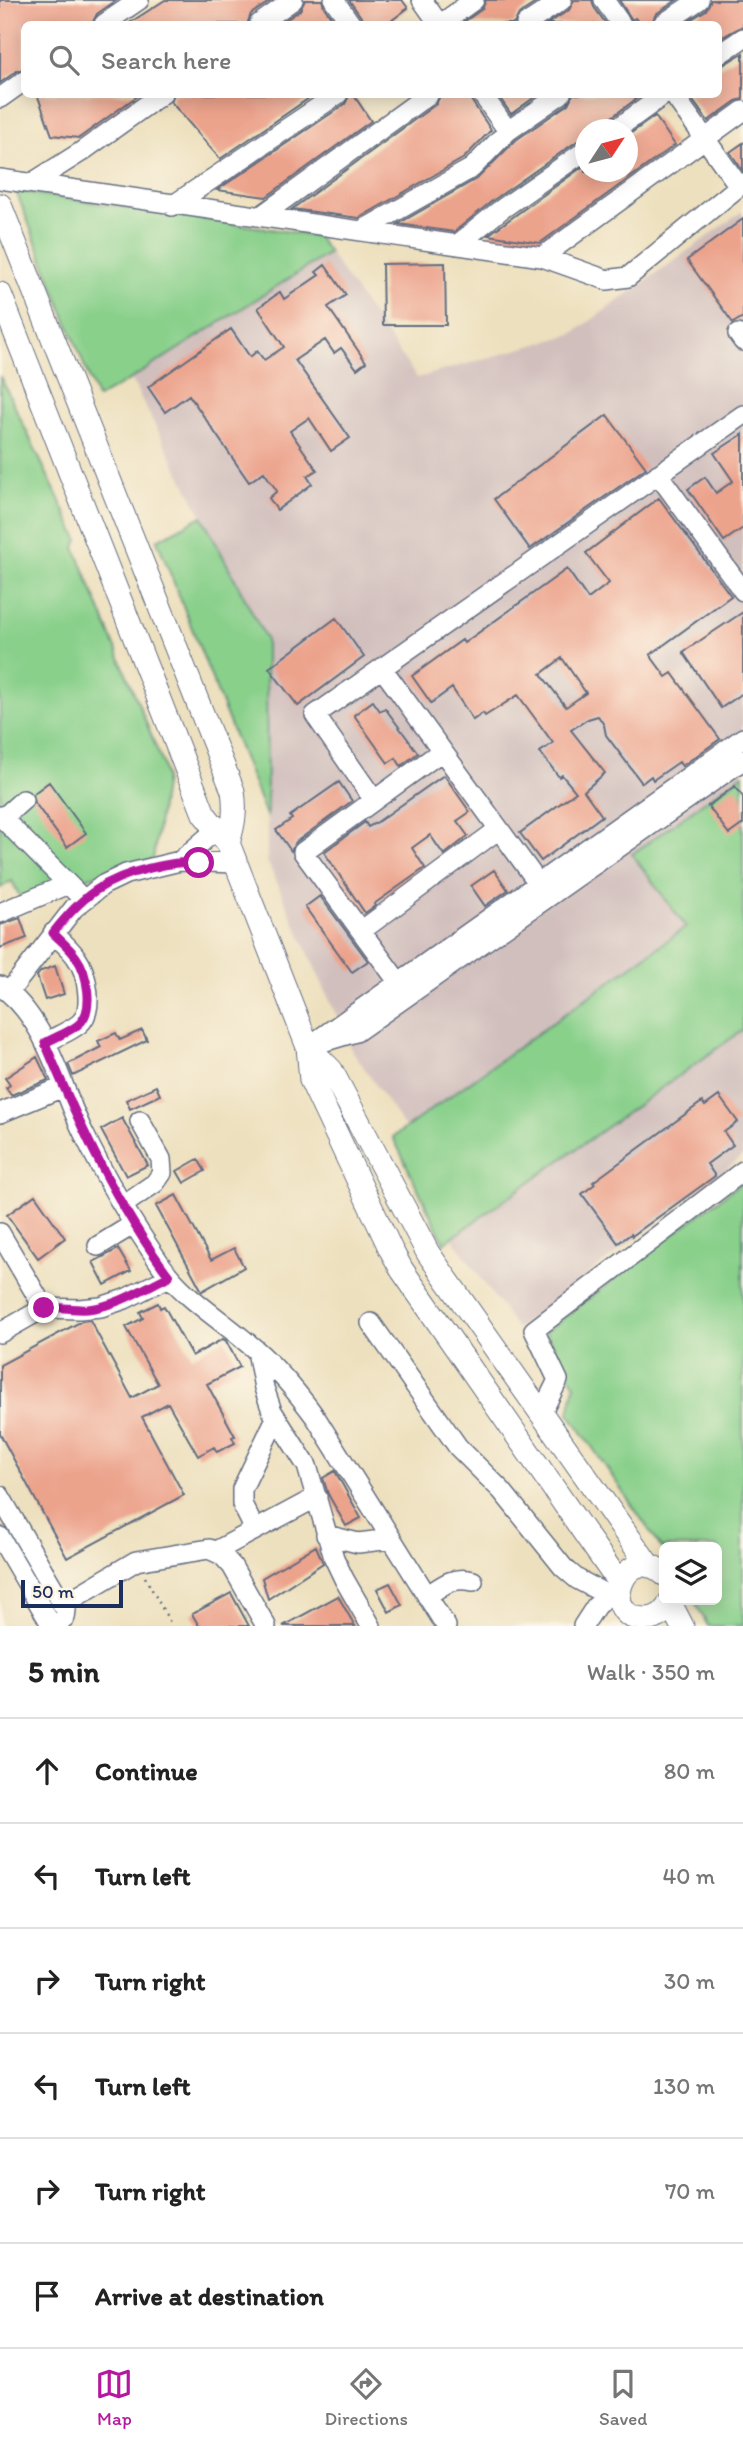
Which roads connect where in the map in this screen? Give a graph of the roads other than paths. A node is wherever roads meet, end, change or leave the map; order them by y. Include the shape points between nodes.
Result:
1 (139, 0) edge
2 (293, 0) edge
3 (334, 0) edge
4 (422, 0) edge
5 (474, 0) edge
6 (562, 0) edge
7 (604, 0) edge
8 (699, 0) edge
9 (108, 21) edge
10 (263, 21) edge
11 (349, 21) edge
12 (438, 21) edge
13 (444, 21) edge
14 (530, 21) edge
15 (619, 21) edge
16 (668, 21) edge
17 (743, 38) edge
18 (722, 53) edge
19 (21, 83) edge
20 (0, 98) edge
21 (156, 98) edge
22 (332, 98) edge
23 (400, 98) edge
24 (424, 98) edge
25 (485, 98) edge
26 (555, 98) edge
27 (659, 98) edge
28 (676, 98) edge
29 (408, 111) junction
30 (743, 111) edge
31 (630, 119) edge
32 (508, 131) junction
33 (704, 140) junction
34 (575, 158) edge
35 (0, 179) edge
36 (32, 183) junction
37 (741, 185) edge
38 (0, 205) edge
39 (172, 206) junction
40 (261, 216) junction
41 (362, 231) junction
42 (457, 245) junction
43 (542, 257) junction
44 (0, 294) edge
45 (743, 415) edge
46 (658, 474) junction
47 (743, 591) edge
48 (382, 668) junction
49 (743, 738) edge
50 (442, 751) junction
51 (743, 760) edge
52 (23, 800) dead end
53 (374, 800) junction
54 (1, 817) edge
55 (499, 829) junction
56 (226, 845) junction
57 (180, 861) junction
58 (68, 884) junction
59 (542, 889) junction
60 (83, 900) junction
61 (0, 913) edge
62 (361, 931) junction
63 (53, 933) junction
64 (399, 983) junction
65 (4, 989) edge
66 (45, 1043) junction
67 (308, 1047) junction
68 (63, 1087) junction
69 (0, 1113) edge
70 (140, 1121) dead end
71 (743, 1171) edge
72 (123, 1205) junction
73 (134, 1224) junction
74 (0, 1233) edge
75 (98, 1246) dead end
76 (169, 1276) junction
77 (44, 1308) junction
78 (371, 1323) dead end
79 (0, 1333) edge
80 (257, 1351) junction
81 (294, 1389) junction
82 (272, 1411) junction
83 (542, 1412) junction
84 (316, 1418) junction
85 (289, 1437) junction
86 (0, 1496) edge
87 (317, 1497) junction
88 (255, 1530) junction
89 (387, 1531) junction
90 (326, 1535) junction
91 (0, 1537) edge
92 (216, 1551) junction
93 (657, 1570) edge
94 (473, 1581) dead end
95 (615, 1588) junction
96 (427, 1596) junction
97 (62, 1605) junction
98 (667, 1605) edge
99 (672, 1605) edge
100 (638, 1622) edge
101 (53, 1626) edge
102 (266, 1626) edge
103 (371, 1626) edge
104 (446, 1626) edge
105 (583, 1626) edge
106 (682, 1626) edge

1 - 9 street
2 - 10 street
3 - 11 street
4 - 12 street
5 - 13 street
6 - 14 street
7 - 15 street
8 - 16 street
17 - 18 street
19 - 20 street
21 - 36 street
22 - 39 street
23 - 29 street
24 - 29 street
25 - 32 street
26 - 32 street
27 - 31 street
28 - 33 street
29 - 40 street
30 - 33 street
32 - 41 street via 472,168
33 - 37 street
33 - 43 street
34 - 42 street
35 - 36 street
36 - 39 street
37 - 43 street via 628,277 607,280
38 - 56 main road via 233,791 234,826
39 - 40 street
40 - 41 street
41 - 42 street
42 - 43 street
44 - 56 main road via 204,814
45 - 46 street
46 - 47 street
46 - 48 street
48 - 50 street
48 - 53 street via 316,715
49 - 59 street
50 - 53 street
50 - 55 street
51 - 59 street
52 - 54 street
53 - 62 street via 303,852
54 - 58 street
55 - 59 street
55 - 62 street
56 - 57 street
56 - 57 street
56 - 67 main road
57 - 60 street via 126,874
58 - 60 street
58 - 61 street
59 - 64 street
59 - 67 street via 356,1032
60 - 63 street
62 - 64 street
63 - 65 street
63 - 66 street via 78,959 87,1005 78,1026
64 - 67 street
65 - 66 street via 31,1017
66 - 68 street
67 - 83 main road via 331,1070 428,1253
67 - 95 main road via 311,1080 402,1270
68 - 69 street
68 - 72 street
70 - 72 street via 162,1173 155,1184
71 - 83 street via 534,1330 558,1380
72 - 73 street
73 - 75 street
73 - 76 street
74 - 77 street
76 - 77 street via 101,1307
76 - 80 street
77 - 79 street
78 - 95 street via 458,1447 516,1506 570,1573
80 - 81 street
80 - 82 street
81 - 82 street via 282,1392
81 - 84 street
82 - 85 street
82 - 88 street via 242,1489 242,1504
83 - 93 main road
84 - 85 street via 309,1432
84 - 89 street
85 - 87 street via 307,1466
86 - 97 street
87 - 88 street
87 - 90 street
88 - 92 street
89 - 90 street via 358,1543
89 - 96 street
90 - 103 street
91 - 101 street
92 - 97 street via 135,1561
92 - 102 street via 232,1566
93 - 95 main road via 631,1569
94 - 96 street via 452,1580
95 - 100 main road via 622,1606
95 - 105 street
96 - 104 street
97 - 101 street via 65,1618
98 - 100 main road via 660,1615
99 - 106 main road

